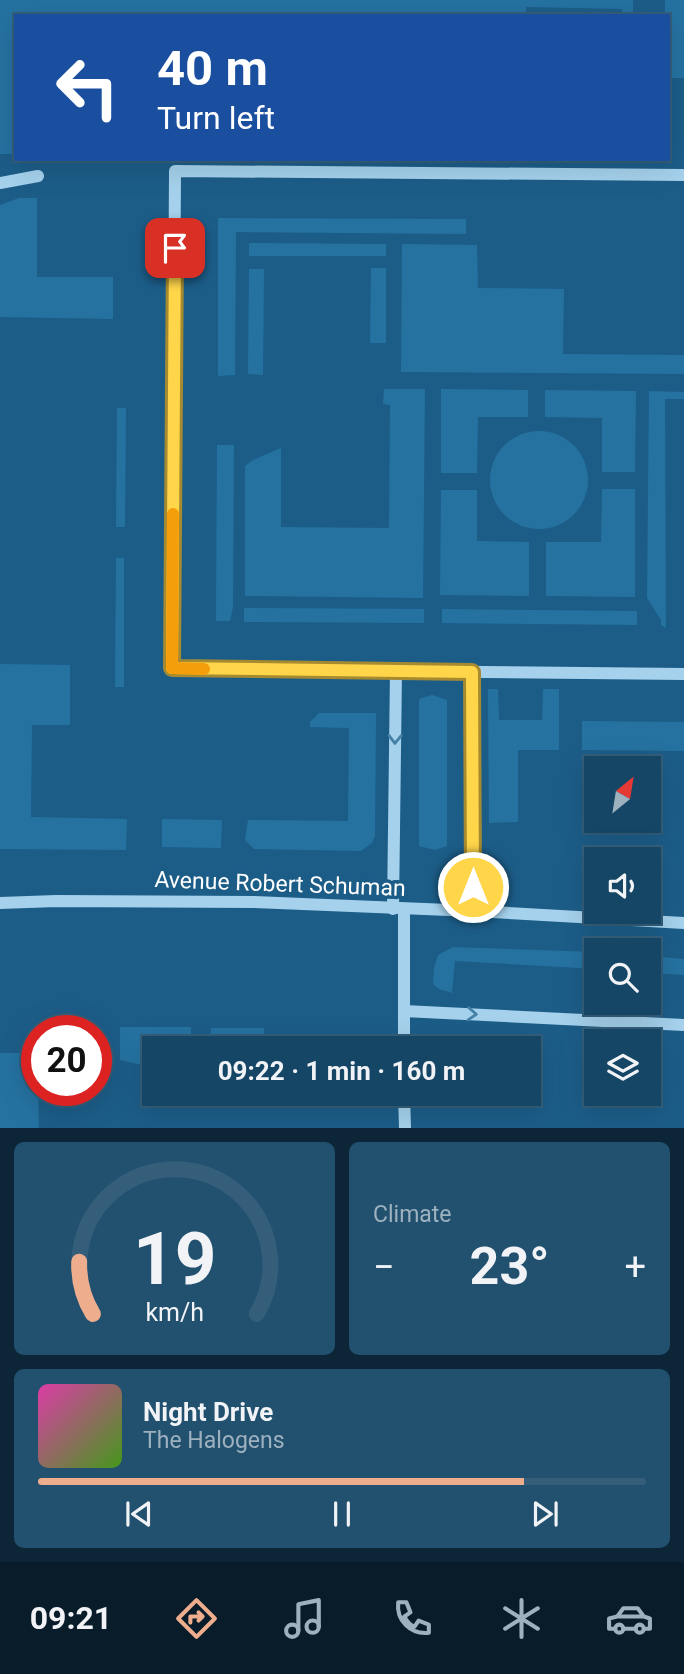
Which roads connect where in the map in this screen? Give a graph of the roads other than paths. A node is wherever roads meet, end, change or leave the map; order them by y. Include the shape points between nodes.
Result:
1 (38, 176) dead end
2 (684, 176) edge
3 (0, 183) edge
4 (396, 671) junction
5 (472, 672) junction
6 (684, 674) edge
7 (0, 903) edge
8 (399, 909) junction
9 (473, 911) junction
10 (684, 923) edge
11 (404, 1011) junction
12 (684, 1025) edge
13 (404, 1036) edge
14 (404, 1106) edge
15 (405, 1128) edge

1 - 3 street
2 - 4 street via 175,171 172,668
4 - 5 street
4 -> 8 street
5 - 6 street
5 - 9 street
7 - 8 street, Avenue Robert Schuman via 254,902
8 - 9 street, Avenue Robert Schuman
8 - 11 street
9 - 10 street, Avenue Robert Schuman
11 -> 12 street
11 - 13 street
14 - 15 street

